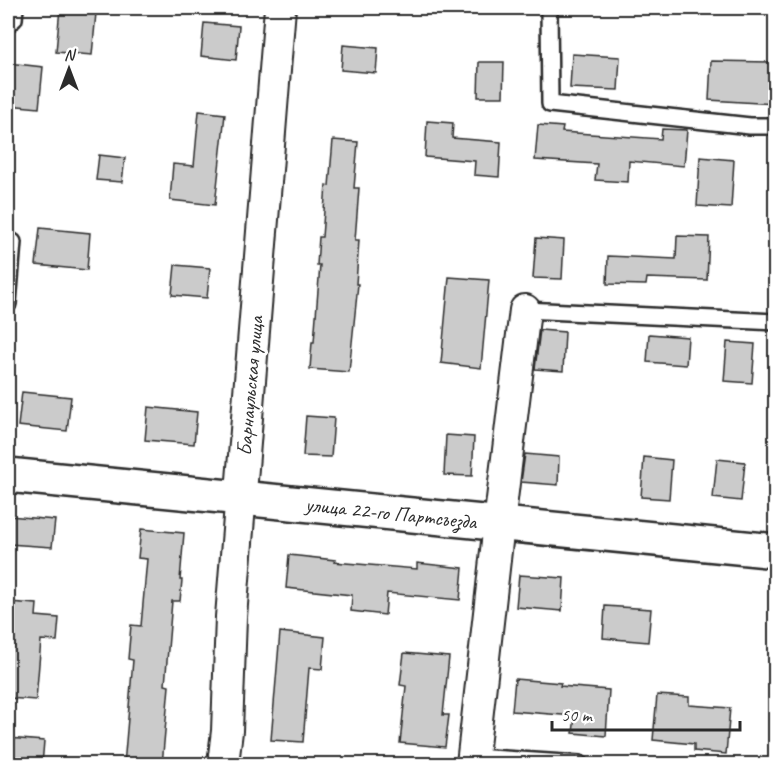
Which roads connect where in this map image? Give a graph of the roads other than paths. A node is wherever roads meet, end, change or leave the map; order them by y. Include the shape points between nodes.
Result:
1 (15, 8) edge
2 (280, 8) edge
3 (549, 8) edge
4 (8, 24) edge
5 (776, 126) edge
6 (8, 242) edge
7 (8, 304) edge
8 (525, 310) joint
9 (776, 322) edge
10 (8, 475) edge
11 (241, 498) junction
12 (499, 524) junction
13 (776, 551) edge
14 (472, 761) edge
15 (223, 765) edge
16 (580, 765) edge

1 - 4 lane via 14,19
2 - 11 street, Барнаульская улица
3 - 5 lane via 550,104
6 - 7 lane via 13,242
8 - 9 lane
8 - 12 street
10 - 11 main road, улица 22-го Партсъезда
11 - 12 main road, улица 22-го Партсъезда
11 - 15 street, Барнаульская улица
12 - 13 main road, улица 22-го Партсъезда
12 - 14 street
14 - 16 lane

